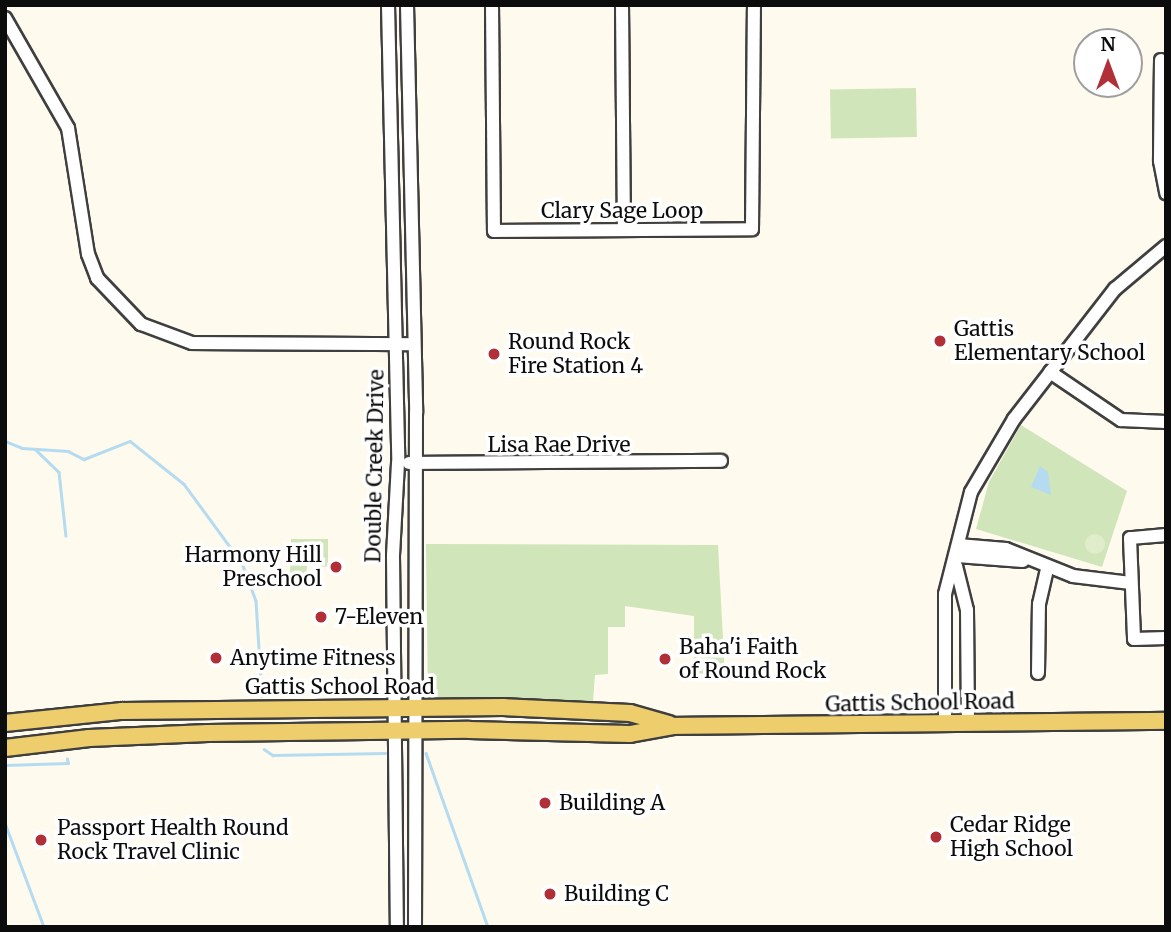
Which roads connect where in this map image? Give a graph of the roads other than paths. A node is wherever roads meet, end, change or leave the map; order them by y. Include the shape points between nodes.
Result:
1 (388, 5) edge
2 (407, 5) edge
3 (492, 5) edge
4 (622, 5) edge
5 (754, 5) edge
6 (5, 18) edge
7 (1161, 60) dead end
8 (1166, 193) edge
9 (624, 230) junction
10 (1166, 246) edge
11 (395, 343) junction
12 (414, 344) junction
13 (1051, 372) junction
14 (1166, 422) edge
15 (721, 461) dead end
16 (398, 463) junction
17 (416, 463) junction
18 (1166, 536) edge
19 (957, 556) junction
20 (1047, 568) junction
21 (1131, 583) junction
22 (1166, 638) edge
23 (1038, 673) dead end
24 (414, 707) junction
25 (396, 709) junction
26 (1166, 722) edge
27 (5, 723) edge
28 (944, 724) junction
29 (968, 724) junction
30 (674, 726) junction
31 (414, 731) junction
32 (395, 732) junction
33 (5, 748) edge
34 (397, 927) edge
35 (415, 927) edge

1 - 11 street, Double Creek Drive
2 - 12 street, Double Creek Drive
3 - 9 street, Clary Sage Loop via 494,231
4 - 9 street
5 - 9 street, Clary Sage Loop via 752,229
6 - 11 street via 68,128 88,254 97,278 141,324 192,343
7 - 8 street via 1160,161
10 - 13 street via 1115,289
11 - 12 street
11 - 16 street, Double Creek Drive
12 - 17 street, Double Creek Drive
13 - 14 street via 1121,420
13 - 19 street via 1014,419 971,492
15 - 17 street, Lisa Rae Drive
16 - 17 street, Lisa Rae Drive
16 - 25 street, Double Creek Drive via 393,556
17 - 24 street, Double Creek Drive
18 - 21 street via 1130,538
19 - 20 street via 1006,549
19 - 28 street via 945,594
19 - 29 street via 967,610
20 - 21 street
20 - 23 street via 1039,604
21 - 22 street via 1134,639
24 - 25 main road, Gattis School Road
24 - 30 main road, Gattis School Road via 630,713
24 - 31 street, Double Creek Drive
25 - 27 main road, Gattis School Road via 122,711
25 - 32 street, Double Creek Drive
26 - 29 main road, Gattis School Road
28 - 29 main road, Gattis School Road
28 - 30 main road, Gattis School Road
30 - 31 main road, Gattis School Road via 630,734
31 - 32 main road, Gattis School Road
31 - 35 street, Double Creek Drive
32 - 33 main road, Gattis School Road via 89,738
32 - 34 street, Double Creek Drive

